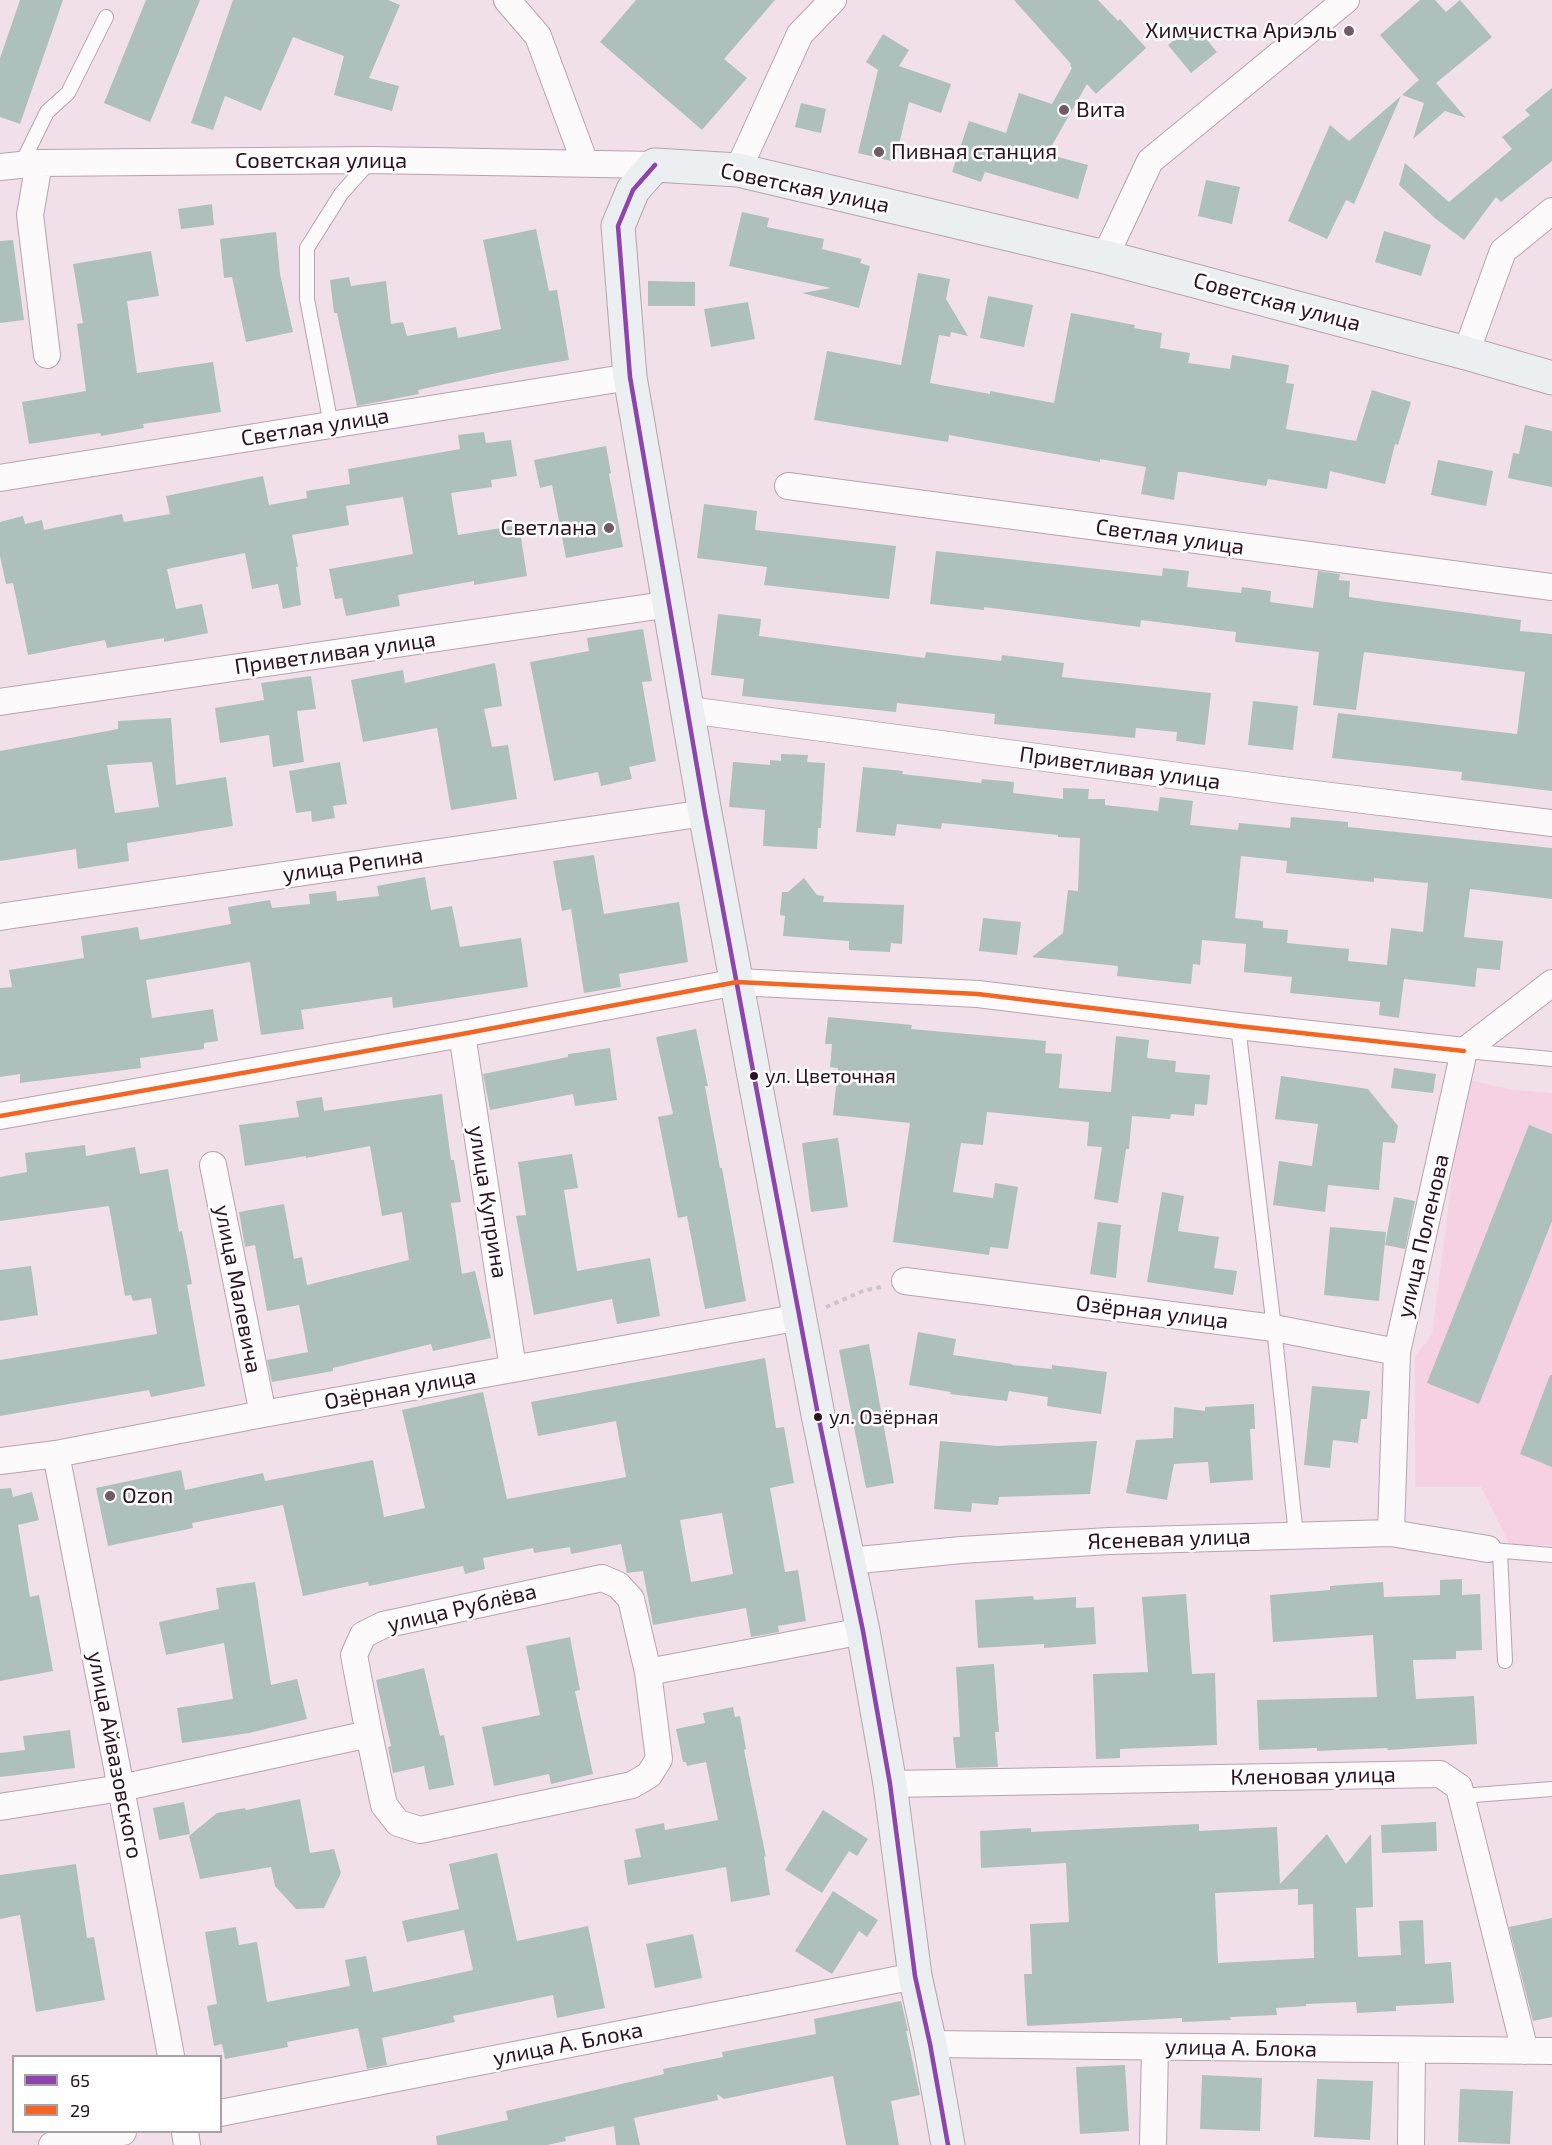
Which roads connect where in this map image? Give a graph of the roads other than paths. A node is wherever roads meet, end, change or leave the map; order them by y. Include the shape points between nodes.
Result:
1 (507, 0) edge
2 (833, 0) edge
3 (1346, 0) edge
4 (106, 17) dead end
5 (371, 160) junction
6 (585, 163) junction
7 (20, 165) edge
8 (655, 165) junction
9 (738, 170) junction
10 (1552, 211) edge
11 (1105, 256) junction
12 (1466, 353) junction
13 (47, 355) dead end
14 (630, 376) junction
15 (1552, 378) edge
16 (331, 425) junction
17 (0, 478) edge
18 (788, 486) dead end
19 (1552, 587) edge
20 (670, 604) junction
21 (0, 702) edge
22 (688, 710) junction
23 (705, 813) junction
24 (1552, 823) edge
25 (0, 917) edge
26 (737, 982) junction
27 (1552, 983) edge
28 (1238, 1026) junction
29 (462, 1034) junction
30 (1464, 1051) junction
31 (1552, 1059) edge
32 (0, 1116) edge
33 (213, 1165) dead end
34 (905, 1281) road end
35 (801, 1317) junction
36 (1274, 1328) junction
37 (1397, 1352) junction
38 (513, 1369) junction
39 (263, 1414) junction
40 (56, 1454) junction
41 (0, 1461) edge
42 (1391, 1533) junction
43 (1296, 1535) junction
44 (1494, 1550) junction
45 (1552, 1555) edge
46 (849, 1561) junction
47 (863, 1631) junction
48 (1505, 1661) dead end
49 (648, 1672) junction
50 (369, 1734) junction
51 (890, 1784) junction
52 (122, 1788) junction
53 (1552, 1789) edge
54 (1461, 1796) junction
55 (0, 1807) edge
56 (915, 1976) junction
57 (930, 2044) junction
58 (1155, 2047) junction
59 (1412, 2051) junction
60 (1525, 2051) junction
61 (1552, 2051) edge
62 (171, 2055) edge
63 (222, 2113) edge
64 (117, 2133) edge
65 (51, 2145) edge
66 (948, 2145) edge
67 (1153, 2145) edge
68 (1411, 2145) edge

1 - 6 street via 538,36
2 - 9 street via 800,34
3 - 11 street via 1150,161
4 - 7 lane via 68,93 46,112
5 - 6 street, Советская улица
5 - 7 street, Советская улица
5 - 16 lane via 341,194 307,248 307,299
6 - 8 street, Советская улица
7 - 13 street
8 - 9 street, Советская улица
8 - 14 street via 633,190 618,226
9 - 11 street, Советская улица
10 - 12 street via 1503,251
11 - 12 street, Советская улица
12 - 15 street, Советская улица
14 - 16 street, Светлая улица
14 - 20 street
16 - 17 street, Светлая улица
18 - 19 street, Светлая улица
20 - 21 street, Приветливая улица
20 - 22 street
22 - 23 street
22 - 24 street, Приветливая улица
23 - 25 street, улица Репина
23 - 26 street
26 - 28 street via 978,994
26 - 29 street
26 - 35 street
27 - 30 street
28 - 30 street
28 - 36 lane
29 - 32 street
29 - 38 street, улица Куприна
30 - 31 lane
30 - 37 street, улица Поленова
33 - 39 street, улица Малевича
34 - 36 street, Озёрная улица
35 - 38 street, Озёрная улица
35 - 46 street
36 - 37 street, Озёрная улица
36 - 43 lane
37 - 42 street, улица Поленова
38 - 39 street, Озёрная улица
39 - 40 street, Озёрная улица
40 - 41 street, Озёрная улица
40 - 52 street, улица Айвазовского
42 - 43 street, Ясеневая улица
42 - 44 street, Ясеневая улица
43 - 46 street, Ясеневая улица via 1108,1541
44 - 45 lane
44 - 48 lane
46 - 47 street
47 - 49 street
47 - 51 street
49 - 50 street, улица Рублёва via 630,1599 618,1586 602,1578 383,1625 363,1635 354,1655
49 - 50 street, улица Рублёва via 659,1759 649,1775 632,1785 420,1830 398,1823 384,1805
50 - 52 street
51 - 54 street, Кленовая улица via 1440,1774 1460,1787
51 - 56 street
52 - 55 street
52 - 62 street, улица Айвазовского
53 - 54 lane
54 - 60 street, Кленовая улица
56 - 57 street
56 - 63 street, улица А. Блока
57 - 58 street, улица А. Блока
57 - 66 street
58 - 59 street, улица А. Блока
58 - 67 street
59 - 60 street, улица А. Блока
59 - 68 street
60 - 61 street, улица А. Блока
64 - 65 street

